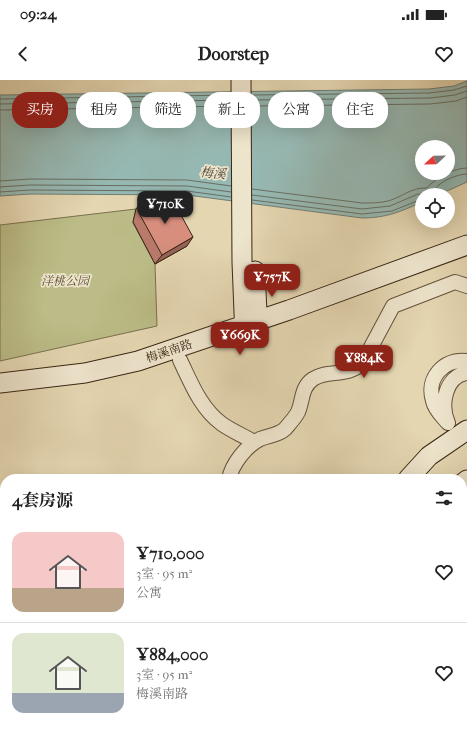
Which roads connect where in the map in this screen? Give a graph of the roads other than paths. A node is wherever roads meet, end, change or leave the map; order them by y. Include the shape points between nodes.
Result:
1 (241, 80) edge
2 (254, 80) edge
3 (467, 245) edge
4 (467, 259) edge
5 (249, 263) junction
6 (467, 286) edge
7 (251, 330) junction
8 (180, 360) junction
9 (467, 361) edge
10 (467, 373) edge
11 (0, 383) edge
12 (0, 395) edge
13 (457, 429) edge
14 (254, 442) junction
15 (231, 474) edge
16 (413, 474) edge

1 - 5 main road
2 - 5 main road
3 - 7 main road, 梅溪南路
4 - 7 main road, 梅溪南路
5 - 7 main road
6 - 14 street via 455,282 393,306 363,362 357,368 310,380 300,398 298,412 284,429 278,434
7 - 8 main road, 梅溪南路
7 - 11 main road, 梅溪南路 via 121,366
8 - 12 main road, 梅溪南路 via 94,384
8 - 14 street via 197,395 221,424
9 - 13 street via 440,367 435,375 432,400 436,409
10 - 13 street via 460,374 447,390 444,412
13 - 16 main road
14 - 15 street via 234,464

